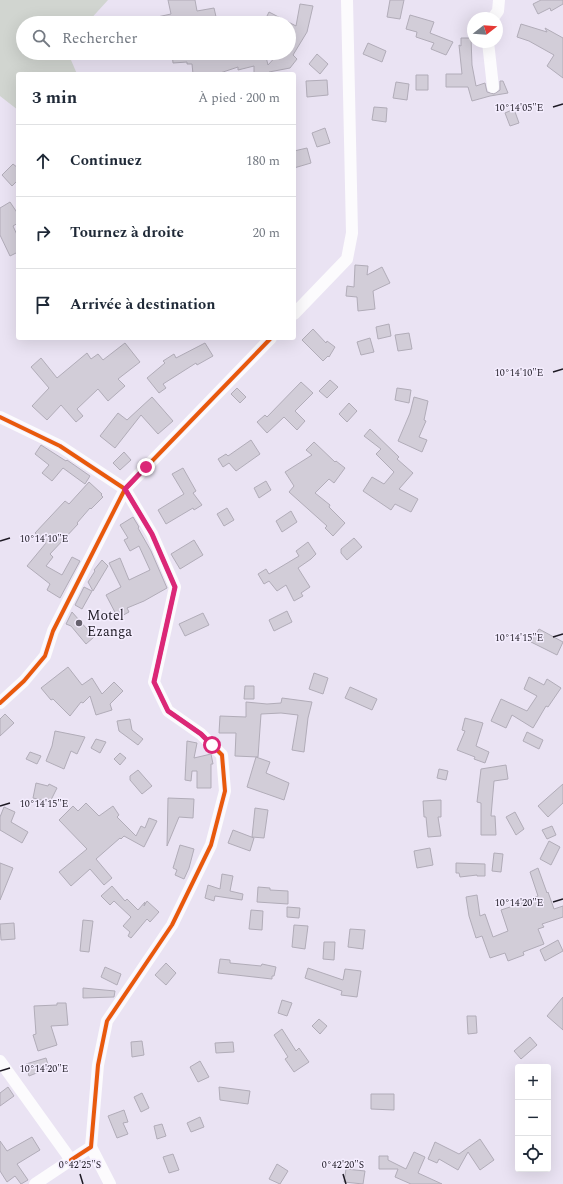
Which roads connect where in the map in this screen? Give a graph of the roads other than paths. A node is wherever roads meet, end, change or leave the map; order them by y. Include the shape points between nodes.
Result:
1 (347, 0) edge
2 (499, 0) edge
3 (497, 12) edge
4 (489, 48) edge
5 (492, 87) dead end
6 (296, 312) edge
7 (269, 340) edge
8 (0, 417) edge
9 (125, 489) junction
10 (0, 703) edge
11 (0, 1061) edge
12 (90, 1147) junction
13 (71, 1160) junction
14 (35, 1184) edge
15 (110, 1184) edge

1 - 6 street via 352,232 347,259
2 - 3 street
4 - 5 street
7 - 9 street
8 - 9 street via 60,446
9 - 10 street via 53,632 45,656 24,681
9 - 12 street via 152,534 175,587 154,682 168,711 201,734 222,755 225,792 212,845 172,925 106,1021 98,1065
11 - 13 street
12 - 13 street
12 - 15 street
13 - 14 street

